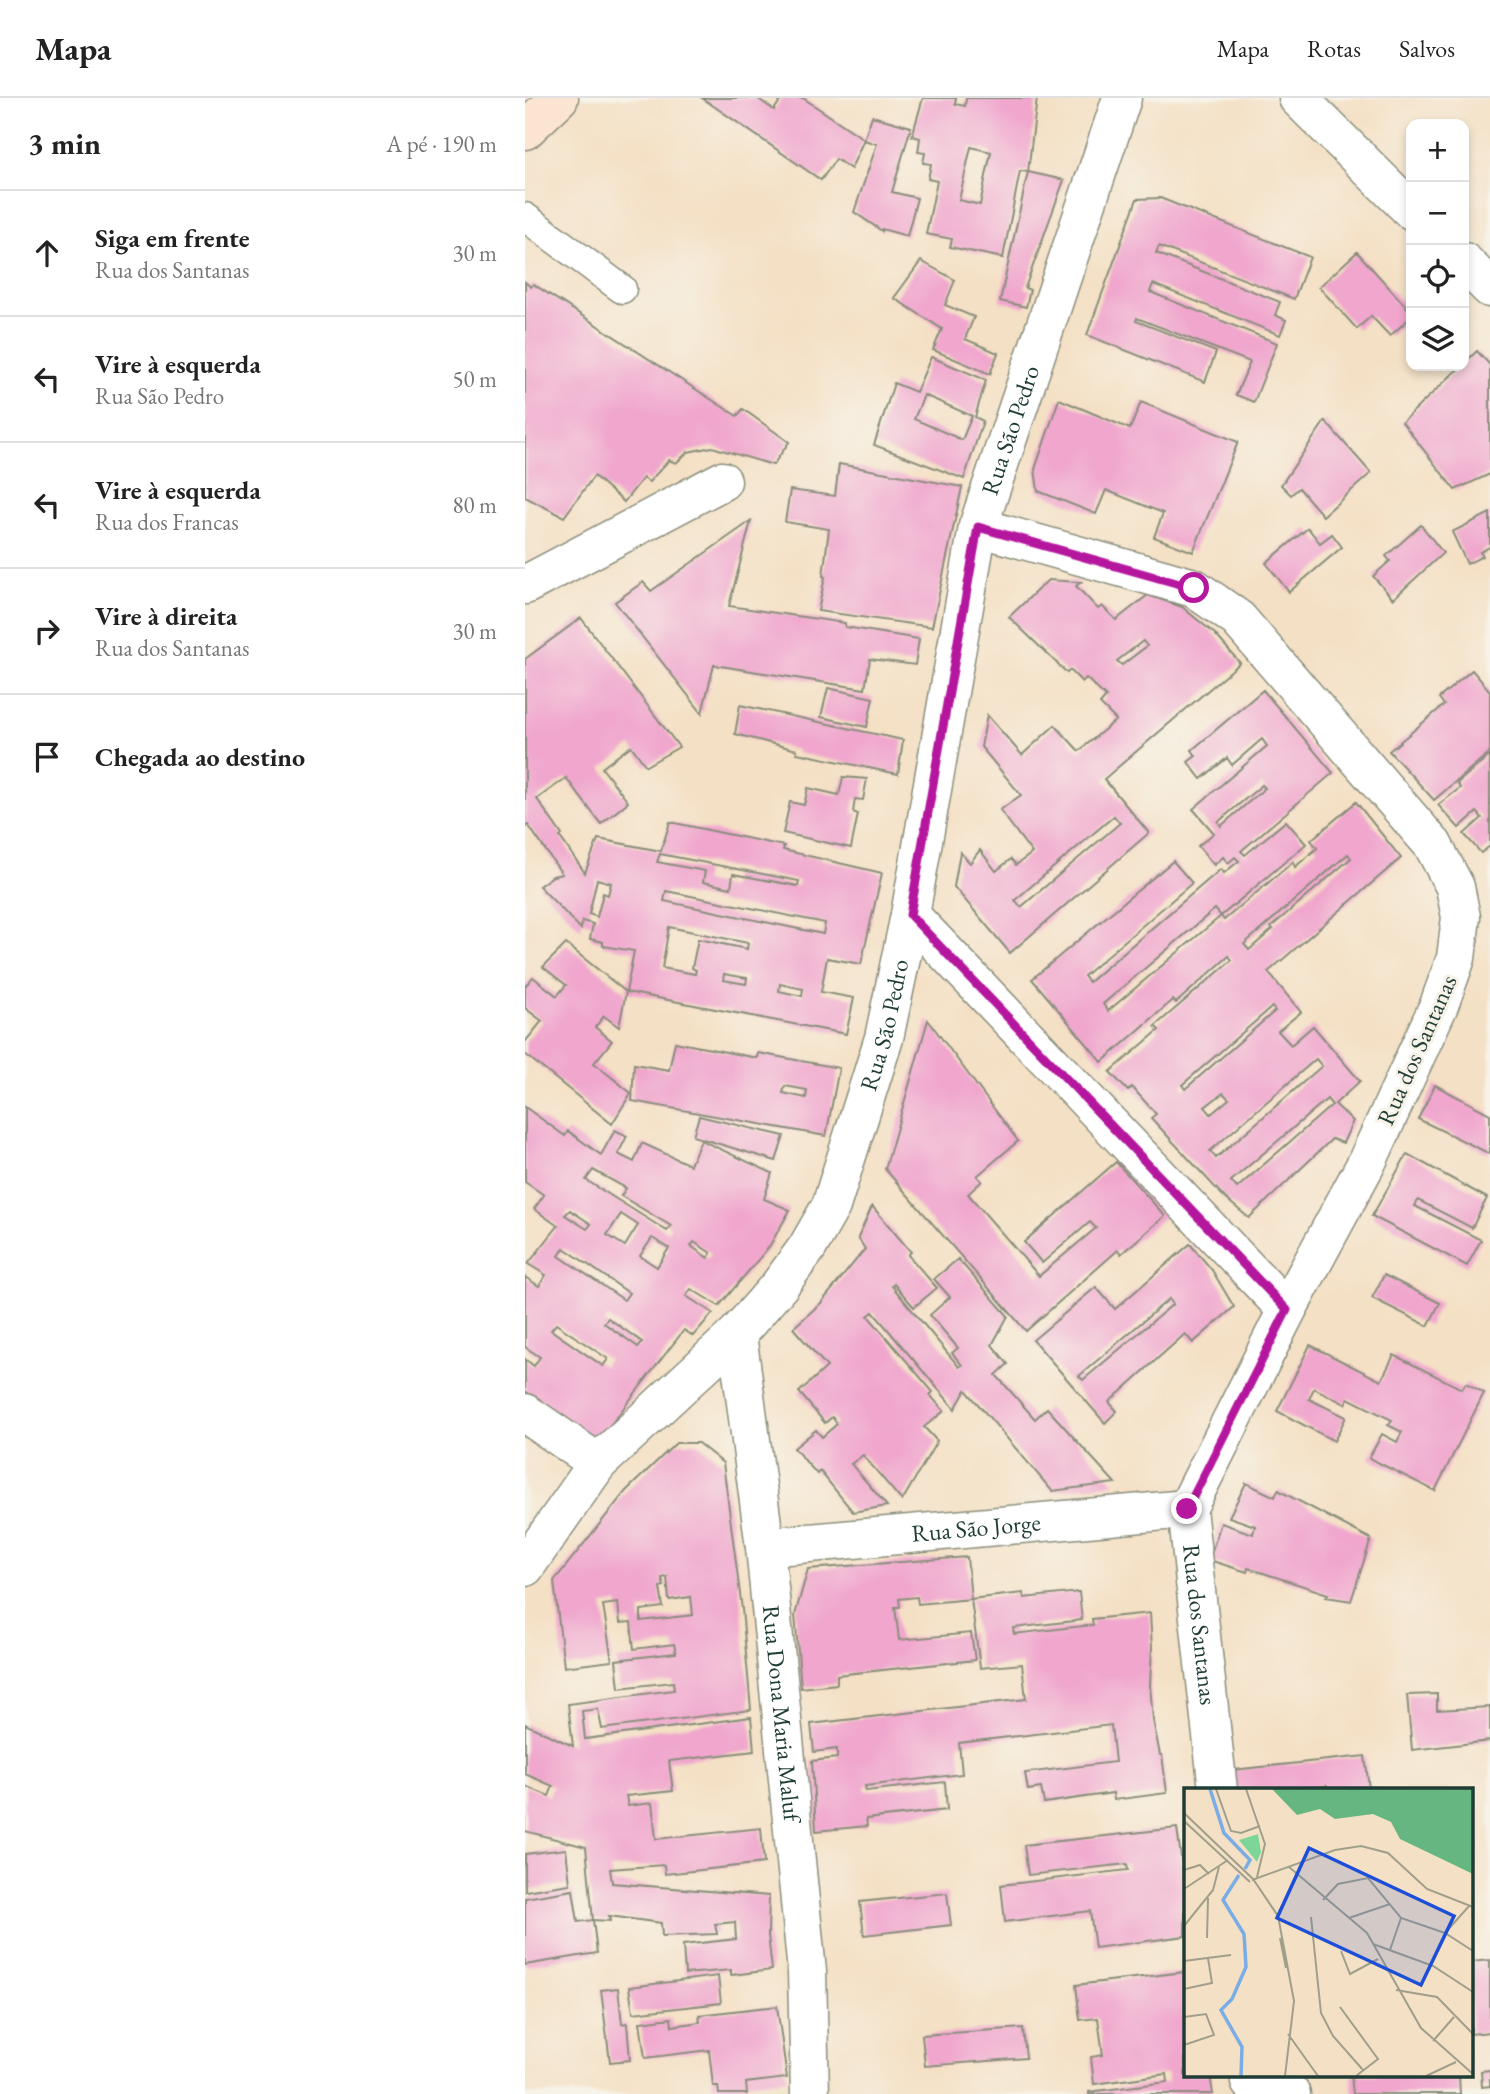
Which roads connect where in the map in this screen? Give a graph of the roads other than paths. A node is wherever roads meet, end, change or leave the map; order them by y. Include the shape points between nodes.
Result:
1 (559, 98) edge
2 (1122, 98) edge
3 (1298, 98) edge
4 (525, 130) edge
5 (1406, 205) edge
6 (525, 217) edge
7 (1469, 267) edge
8 (1490, 288) edge
9 (622, 289) dead end
10 (722, 481) dead end
11 (978, 527) junction
12 (525, 585) edge
13 (910, 915) junction
14 (1287, 1310) junction
15 (737, 1334) junction
16 (525, 1413) edge
17 (599, 1463) junction
18 (1187, 1509) junction
19 (765, 1547) junction
20 (525, 1567) edge
21 (1218, 1788) edge
22 (1249, 2083) edge
23 (810, 2094) edge
24 (1291, 2094) edge

1 - 4 main road
2 - 11 street, Rua São Pedro
3 - 5 street
6 - 9 lane
7 - 8 street
10 - 12 street
11 - 13 street, Rua São Pedro
11 - 14 street, Rua dos Santanas via 1194,588 1238,619 1433,845 1455,887 1461,917 1456,958 1440,1005 1366,1164
13 - 14 street
13 - 15 street, Rua São Pedro via 884,1038 831,1206 786,1277
14 - 18 street, Rua dos Santanas
15 - 17 street, Rua São Pedro
15 - 19 street, Rua Dona Maria Maluf
16 - 17 street
17 - 20 street, Rua São Pedro
18 - 19 street, Rua São Jorge
18 - 21 street, Rua dos Santanas
19 - 23 street, Rua Dona Maria Maluf via 807,1972
22 - 24 street

